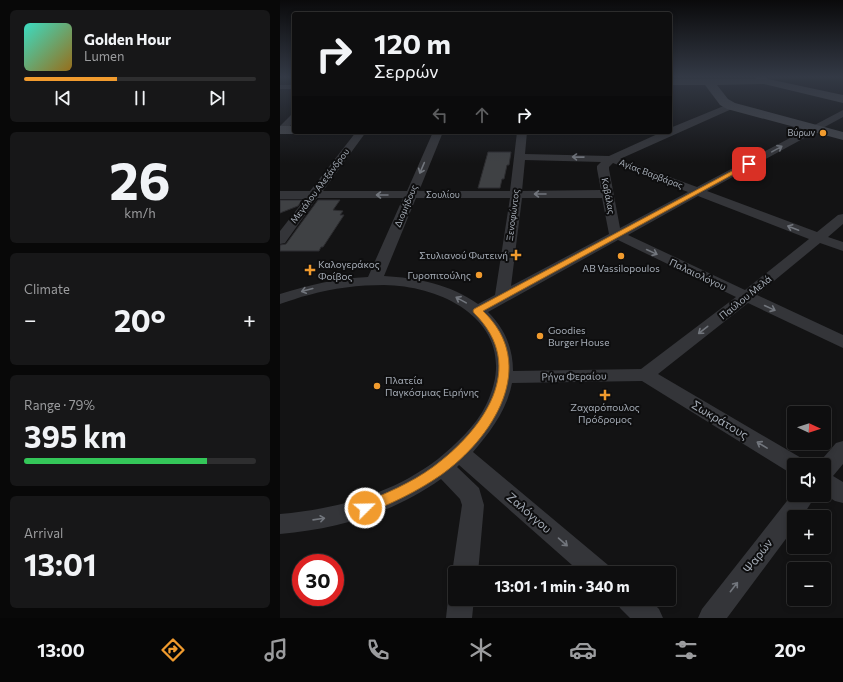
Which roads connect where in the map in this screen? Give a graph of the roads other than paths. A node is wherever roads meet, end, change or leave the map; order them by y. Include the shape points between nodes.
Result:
1 (731, 106) joint
2 (843, 113) edge
3 (292, 120) edge
4 (815, 128) junction
5 (284, 131) edge
6 (672, 131) edge
7 (359, 134) edge
8 (437, 134) edge
9 (522, 134) edge
10 (665, 134) edge
11 (843, 136) edge
12 (520, 157) junction
13 (611, 159) junction
14 (698, 192) junction
15 (314, 194) junction
16 (516, 194) junction
17 (607, 194) junction
18 (280, 195) edge
19 (411, 195) junction
20 (298, 216) junction
21 (843, 218) edge
22 (280, 223) edge
23 (617, 236) junction
24 (818, 238) junction
25 (280, 240) edge
26 (843, 247) edge
27 (374, 280) junction
28 (746, 297) junction
29 (502, 298) junction
30 (280, 299) edge
31 (477, 311) junction
32 (843, 342) edge
33 (645, 375) junction
34 (504, 378) junction
35 (843, 449) edge
36 (451, 460) junction
37 (787, 460) edge
38 (831, 464) edge
39 (491, 480) junction
40 (831, 486) edge
41 (843, 494) edge
42 (471, 495) junction
43 (801, 502) edge
44 (281, 526) edge
45 (466, 566) edge
46 (591, 566) edge
47 (460, 606) edge
48 (637, 606) edge
49 (459, 618) edge
50 (650, 618) edge
51 (710, 618) edge

1 - 4 main road
1 - 6 street
2 - 4 street
3 - 5 street
4 - 11 main road
14 -> 4 street
7 - 15 street, Μεγάλου Αλεξάνδρου
8 -> 19 street, Διομήδους
9 - 12 street, Ξενοφώντος
10 - 13 street
13 -> 12 street, Αγίας Βαρβάρας
12 - 16 street, Ξενοφώντος
13 - 14 street, Αγίας Βαρβάρας
13 - 17 street, Καβάλας via 602,169
14 - 23 street
24 -> 14 street, Αγίας Βαρβάρας
15 - 18 street, Σουλίου
19 -> 15 street, Σουλίου
15 - 20 street, Μεγάλου Αλεξάνδρου
17 -> 16 street, Σουλίου
16 - 19 street, Σουλίου
16 - 29 street, Ξενοφώντος
17 - 23 street, Καβάλας
19 - 27 street, Διομήδους
20 - 22 street
20 - 25 street, Μεγάλου Αλεξάνδρου
21 - 24 street, Παύλου Μελά
23 -> 28 street, Παλαιολόγου
23 - 29 street
24 - 26 street, Αγίας Βαρβάρας
24 - 28 street, Παύλου Μελά
27 -> 30 street via 331,285
31 -> 27 street via 457,297 430,287 407,282
28 -> 32 street, Παλαιολόγου
28 -> 33 street, Παύλου Μελά
29 - 31 street
31 - 34 street via 487,320 501,343
33 - 34 street, Ρήγα Φεραίου
37 -> 33 street, Σωκράτους
34 - 36 street via 490,415 477,434
35 - 38 street
36 - 39 street, Ζαλόγγου
36 - 42 street
44 -> 36 street via 365,508 403,492
39 - 42 street
39 -> 46 street, Ζαλόγγου
40 - 41 street
42 - 45 street via 473,505
51 -> 43 street, Ψαρών
47 - 49 street
48 - 50 street

